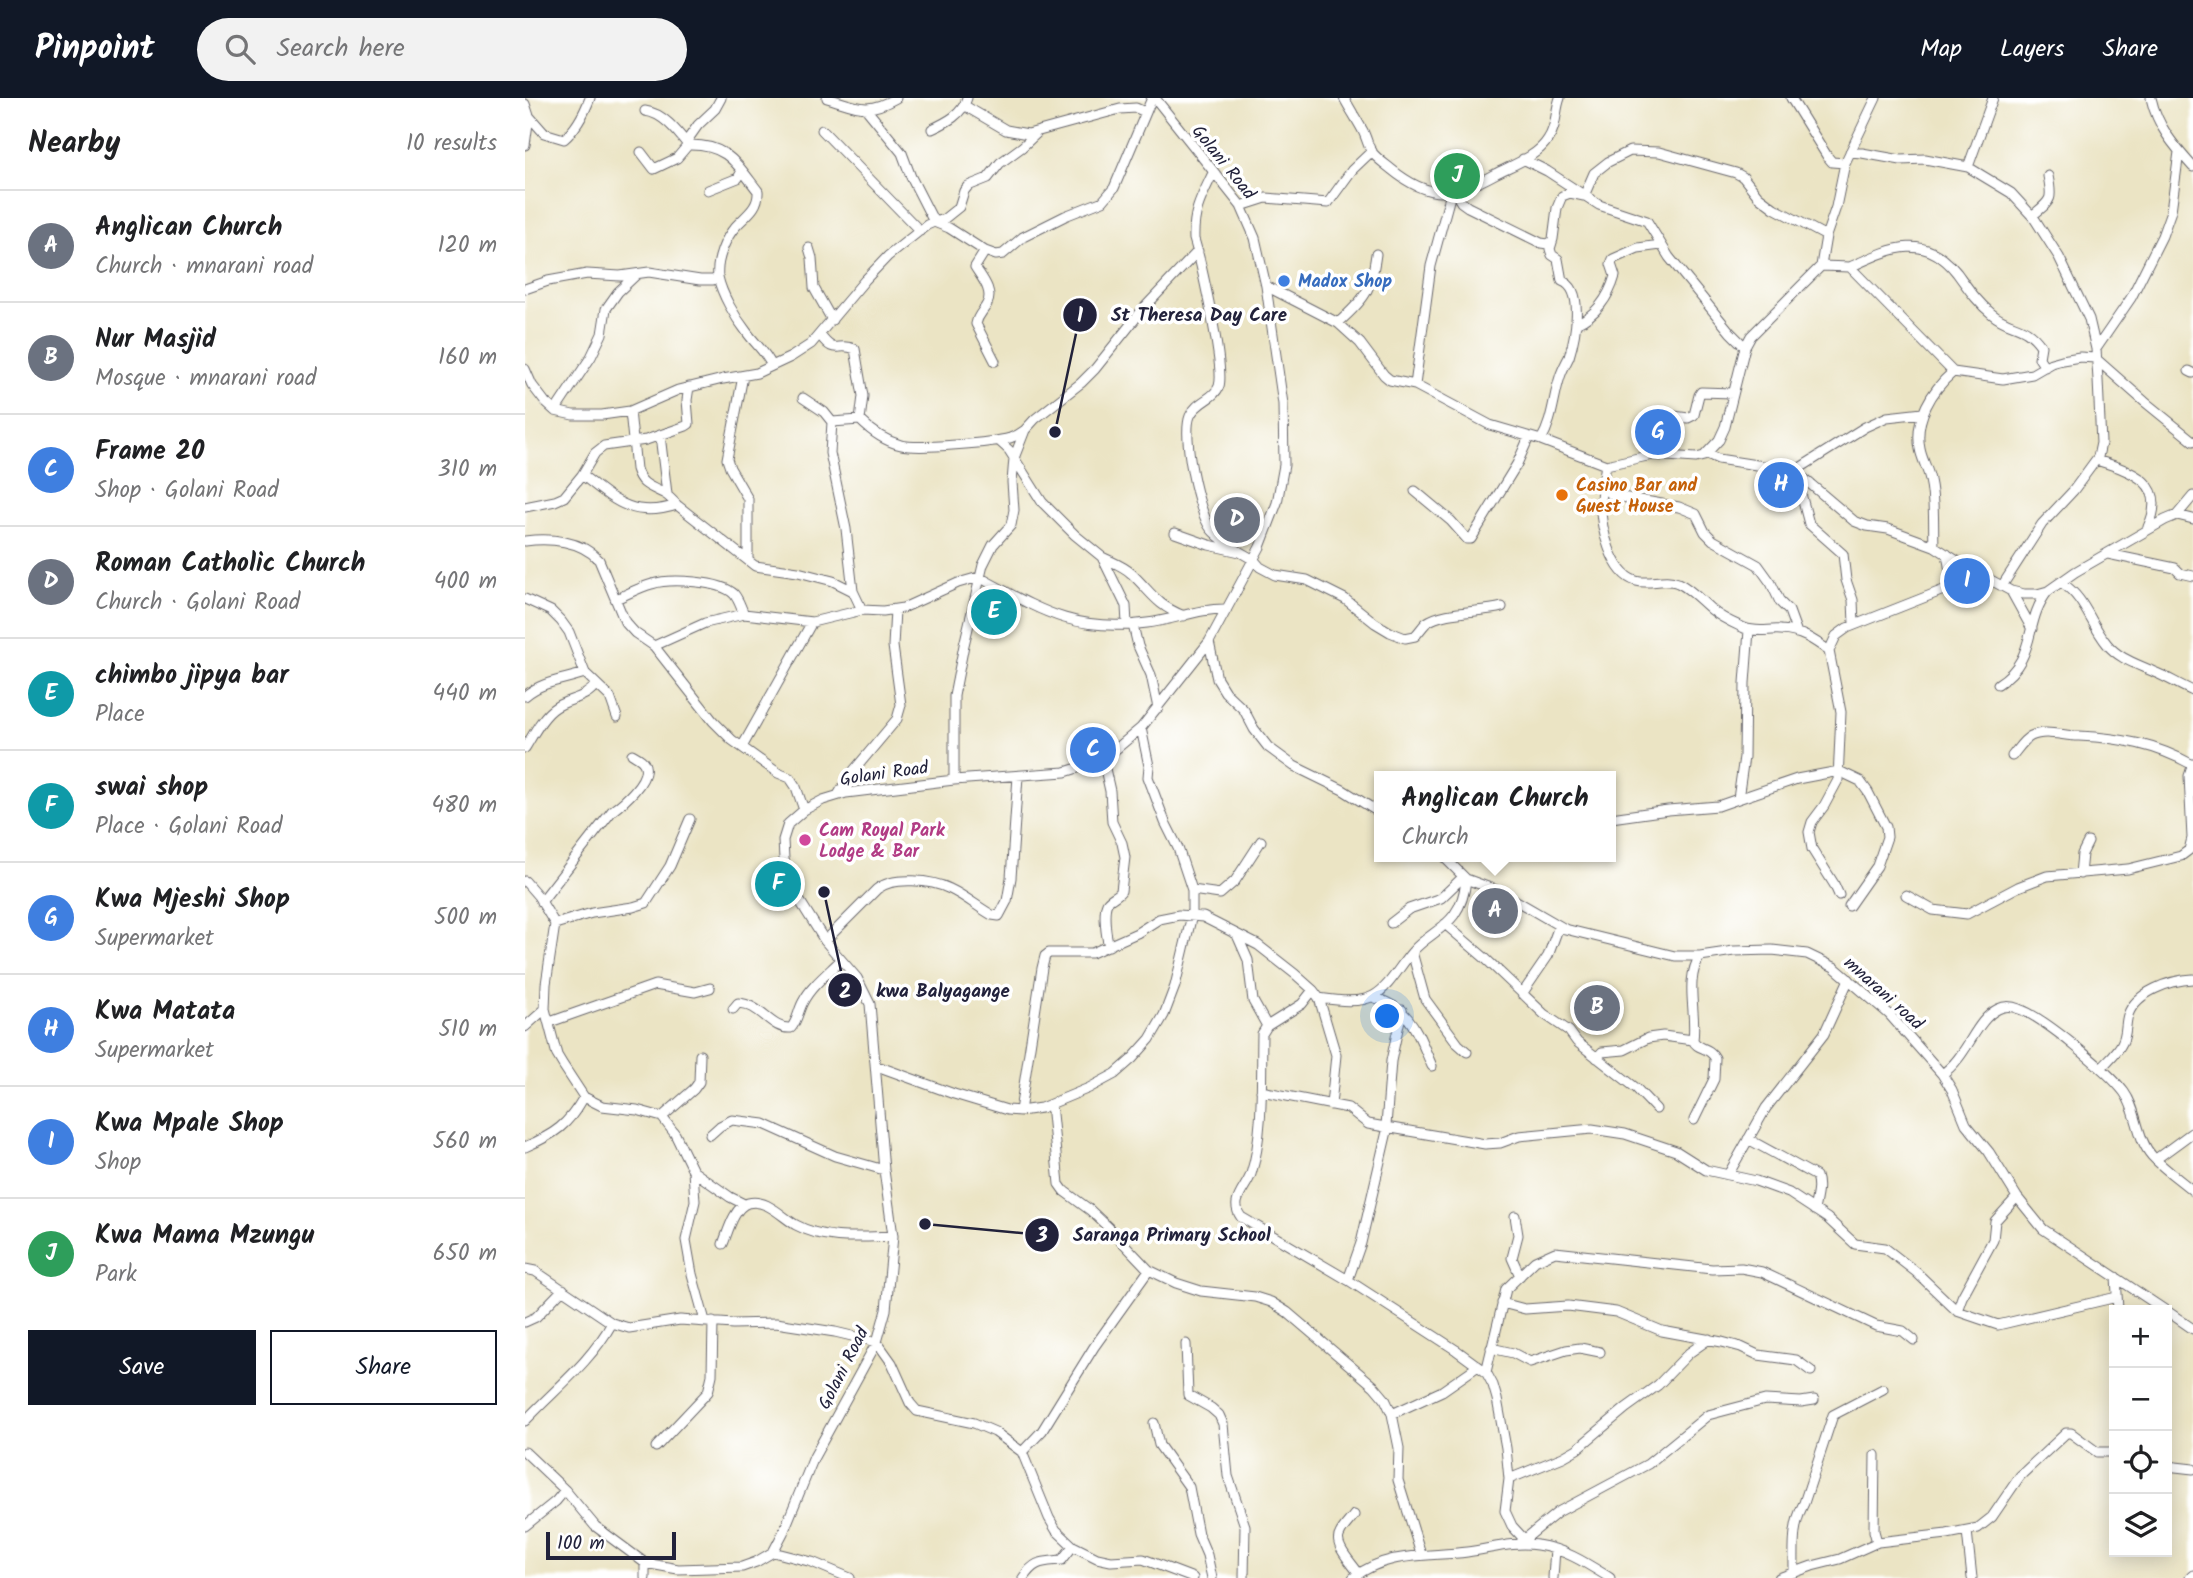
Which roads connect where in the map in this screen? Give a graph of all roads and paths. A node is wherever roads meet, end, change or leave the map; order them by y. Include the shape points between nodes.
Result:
1 (590, 98) edge
2 (721, 98) edge
3 (827, 98) edge
4 (896, 98) edge
5 (1153, 98) edge
6 (1344, 98) edge
7 (1560, 98) edge
8 (1791, 98) edge
9 (1876, 98) edge
10 (1993, 98) edge
11 (2151, 98) edge
12 (966, 102) edge
13 (525, 104) edge
14 (867, 110) junction
15 (645, 111) dead end
16 (1145, 112) junction
17 (529, 116) junction
18 (822, 130) dead end
19 (932, 130) dead end
20 (1037, 133) junction
21 (687, 144) junction
22 (525, 145) edge
23 (1372, 151) junction
24 (641, 152) dead end
25 (1850, 152) junction
26 (2179, 152) junction
27 (1523, 159) junction
28 (1845, 163) junction
29 (1968, 166) junction
30 (2193, 167) edge
31 (742, 172) junction
32 (1213, 173) junction
33 (2048, 176) dead end
34 (708, 190) dead end
35 (1453, 192) junction
36 (1584, 196) junction
37 (1241, 206) junction
38 (2032, 216) junction
39 (933, 222) junction
40 (920, 231) junction
41 (1826, 236) junction
42 (1551, 242) junction
43 (1661, 245) junction
44 (809, 248) dead end
45 (985, 251) junction
46 (1198, 251) junction
47 (1376, 254) dead end
48 (1821, 266) junction
49 (1850, 267) junction
50 (636, 275) junction
51 (718, 277) junction
52 (1266, 286) junction
53 (525, 289) edge
54 (832, 320) junction
55 (1338, 323) junction
56 (1576, 324) junction
57 (820, 335) junction
58 (1745, 347) junction
59 (2095, 354) junction
60 (995, 361) dead end
61 (772, 366) junction
62 (2045, 367) junction
63 (525, 369) edge
64 (1953, 372) junction
65 (743, 376) junction
66 (1415, 385) junction
67 (689, 387) junction
68 (1733, 393) junction
69 (803, 398) dead end
70 (555, 411) junction
71 (630, 411) junction
72 (1923, 413) junction
73 (1660, 414) dead end
74 (860, 420) junction
75 (832, 422) junction
76 (1025, 430) junction
77 (660, 435) junction
78 (1529, 437) junction
79 (1541, 440) junction
80 (999, 441) junction
81 (2193, 441) edge
82 (634, 442) junction
83 (1707, 454) junction
84 (1014, 458) junction
85 (2096, 460) junction
86 (1606, 465) junction
87 (1795, 471) junction
88 (582, 475) junction
89 (1603, 482) junction
90 (1415, 491) dead end
91 (667, 494) junction
92 (2193, 496) edge
93 (677, 505) junction
94 (525, 507) edge
95 (2178, 515) junction
96 (2193, 519) edge
97 (2148, 528) junction
98 (1175, 533) dead end
99 (525, 541) edge
100 (1934, 546) junction
101 (1240, 552) junction
102 (1947, 554) junction
103 (2108, 554) junction
104 (1102, 556) junction
105 (748, 558) junction
106 (1254, 560) junction
107 (1965, 566) junction
108 (2193, 576) edge
109 (979, 577) junction
110 (1952, 583) junction
111 (2062, 583) junction
112 (2006, 589) junction
113 (853, 591) junction
114 (2048, 591) junction
115 (616, 599) junction
116 (525, 600) edge
117 (1502, 607) dead end
118 (1227, 609) junction
119 (862, 610) junction
120 (895, 610) junction
121 (744, 614) junction
122 (1185, 617) junction
123 (813, 622) junction
124 (1130, 624) junction
125 (1854, 624) junction
126 (2032, 629) junction
127 (1749, 630) junction
128 (1797, 633) junction
129 (1209, 642) junction
130 (654, 646) junction
131 (1829, 651) junction
132 (585, 673) junction
133 (596, 684) junction
134 (1998, 684) dead end
135 (2193, 691) edge
136 (525, 696) edge
137 (1158, 708) junction
138 (617, 717) dead end
139 (525, 725) edge
140 (1141, 728) junction
141 (536, 731) junction
142 (742, 747) junction
143 (525, 748) edge
144 (632, 754) dead end
145 (2012, 755) dead end
146 (1103, 760) junction
147 (2193, 764) edge
148 (1839, 771) junction
149 (1017, 776) junction
150 (954, 779) junction
151 (838, 795) junction
152 (1738, 799) junction
153 (1374, 809) edge
154 (804, 810) junction
155 (1616, 817) edge
156 (691, 818) dead end
157 (1261, 841) dead end
158 (2088, 842) dead end
159 (1449, 862) edge
160 (2080, 874) junction
161 (1464, 878) junction
162 (525, 881) edge
163 (1192, 890) junction
164 (1839, 895) dead end
165 (1906, 895) dead end
166 (541, 902) junction
167 (1849, 906) dead end
168 (1192, 915) junction
169 (1391, 922) dead end
170 (555, 924) junction
171 (1445, 924) junction
172 (1559, 926) junction
173 (1237, 935) junction
174 (825, 941) junction
175 (1109, 946) junction
176 (1412, 952) junction
177 (1700, 956) junction
178 (841, 960) junction
179 (1849, 979) junction
180 (2193, 979) edge
181 (711, 988) dead end
182 (1316, 994) junction
183 (1522, 994) junction
184 (1372, 997) junction
185 (545, 1009) junction
186 (733, 1009) dead end
187 (1402, 1010) junction
188 (550, 1022) junction
189 (1267, 1026) junction
190 (525, 1027) edge
191 (1693, 1040) junction
192 (1467, 1052) dead end
193 (700, 1055) dead end
194 (1597, 1058) junction
195 (877, 1066) junction
196 (1432, 1066) dead end
197 (2101, 1068) junction
198 (1942, 1074) junction
199 (1261, 1091) junction
200 (584, 1097) junction
201 (1051, 1104) junction
202 (1331, 1105) junction
203 (1656, 1109) dead end
204 (1020, 1111) junction
205 (662, 1117) junction
206 (1694, 1120) dead end
207 (1387, 1127) junction
208 (2193, 1132) edge
209 (710, 1135) dead end
210 (1748, 1139) junction
211 (525, 1147) edge
212 (2156, 1159) junction
213 (884, 1170) junction
214 (694, 1171) junction
215 (1728, 1175) junction
216 (2193, 1191) edge
217 (2017, 1197) junction
218 (744, 1204) junction
219 (1814, 1210) junction
220 (1515, 1216) dead end
221 (893, 1236) junction
222 (723, 1244) dead end
223 (525, 1269) edge
224 (1149, 1269) junction
225 (1520, 1276) junction
226 (2116, 1278) junction
227 (1348, 1280) junction
228 (563, 1289) junction
229 (2117, 1297) junction
230 (1502, 1303) junction
231 (2118, 1305) edge
232 (2157, 1305) edge
233 (1957, 1311) junction
234 (2172, 1315) edge
235 (709, 1321) junction
236 (525, 1322) edge
237 (612, 1323) junction
238 (2193, 1329) edge
239 (1709, 1339) junction
240 (1914, 1340) dead end
241 (877, 1342) junction
242 (1186, 1344) dead end
243 (1491, 1348) junction
244 (1600, 1352) dead end
245 (1482, 1369) junction
246 (1811, 1371) dead end
247 (1883, 1390) dead end
248 (1814, 1400) dead end
249 (1392, 1414) junction
250 (525, 1421) edge
251 (1154, 1423) dead end
252 (656, 1447) dead end
253 (525, 1452) edge
254 (1023, 1452) junction
255 (2109, 1452) edge
256 (1875, 1455) dead end
257 (2172, 1467) edge
258 (2193, 1469) edge
259 (1509, 1479) junction
260 (565, 1490) junction
261 (1354, 1515) dead end
262 (525, 1526) edge
263 (1967, 1531) junction
264 (1522, 1541) junction
265 (1877, 1542) junction
266 (1073, 1546) junction
267 (1555, 1549) junction
268 (772, 1552) junction
269 (1421, 1554) junction
270 (645, 1563) junction
271 (707, 1569) junction
272 (1794, 1572) junction
273 (1594, 1574) edge
274 (1175, 1575) edge
275 (1356, 1576) edge
276 (645, 1578) edge
277 (713, 1578) edge
278 (850, 1578) edge
279 (1023, 1578) edge
280 (1193, 1578) edge
281 (1212, 1578) edge
282 (1244, 1578) edge
283 (1553, 1578) edge
284 (1610, 1578) edge
285 (1779, 1578) edge
286 (1972, 1578) edge

1 - 17 street via 584,115 564,139 544,133
2 - 21 street
3 - 14 street
4 - 14 street
5 - 16 street
5 - 32 street, Golani Road
6 - 23 street
7 - 27 street via 1550,138
8 - 28 street via 1827,156 1832,162
9 - 25 street
10 - 29 street
11 - 26 street via 2158,121
12 - 19 street via 950,120
12 - 20 street via 1006,130
13 - 17 street
14 - 39 street via 902,153
15 - 21 street via 675,129
16 - 20 street via 1121,109
16 - 45 street via 1114,188 1103,201 1023,237 1003,254
17 - 22 street
18 - 40 street
20 - 39 street via 988,178 968,186 960,206
21 - 24 street via 677,158 654,169
21 - 31 street via 722,151
23 - 35 street via 1409,182 1434,192
23 - 37 street via 1328,202 1266,198
25 - 28 street
25 - 29 street
26 - 30 street
26 - 59 street via 2171,211 2162,236
27 - 35 street
27 - 36 street
28 - 41 street
29 - 38 street via 2011,193
31 - 34 street via 733,181
31 - 51 street via 758,191 758,198 726,240
32 - 37 street, Golani Road
32 - 46 street via 1195,215
33 - 38 street via 2051,198
35 - 42 street via 1468,207 1541,243
35 - 66 street via 1431,266
36 - 41 street via 1594,173 1608,162 1630,151 1659,152 1736,173 1774,208
36 - 42 street via 1570,193 1562,197
36 - 43 street via 1644,219
37 - 52 street, Golani Road via 1255,238
38 - 59 street via 2079,297 2089,319
39 - 40 street
39 - 45 street
40 - 54 street via 888,256
41 - 48 street
42 - 56 street via 1550,253 1558,258 1562,281 1575,292
43 - 56 street via 1638,248 1612,260 1615,276 1606,297 1592,315
43 - 58 street
44 - 54 street via 814,288
45 - 60 street via 975,267 989,300 977,324
46 - 76 street via 1095,369
46 - 101 street via 1220,386 1189,417 1187,443 1203,517 1212,531
47 - 55 street via 1366,296
48 - 49 street
48 - 58 street via 1751,335
49 - 62 street via 1899,248 1936,252 1993,315 2032,334 2041,346 2039,358
49 - 64 street
50 - 51 street
50 - 53 street via 575,275
50 - 70 street via 607,309 591,357
51 - 61 street via 736,316
52 - 55 street
52 - 106 street, Golani Road via 1283,404 1284,465 1277,503
54 - 57 street
55 - 66 street via 1390,380
56 - 79 street
57 - 61 street
57 - 74 street via 832,347 855,349 863,396
58 - 68 street
59 - 62 street
59 - 81 street
59 - 85 street via 2101,443
61 - 65 street
62 - 64 street via 2003,379
63 - 70 street
64 - 72 street via 1931,396
65 - 67 street
65 - 105 street via 727,459 748,499
66 - 78 street via 1490,425
67 - 71 street
67 - 77 street via 689,424
68 - 73 street via 1701,392 1694,415 1688,418
68 - 83 street via 1725,428
69 - 75 street
70 - 71 street via 602,415
71 - 82 street
72 - 87 street via 1887,417
72 - 100 street via 1919,445 1932,490
74 - 75 street
74 - 80 street via 900,445
75 - 113 street via 829,453 846,529
76 - 80 street
76 - 84 street
77 - 82 street
77 - 91 street
78 - 79 street
78 - 90 street via 1471,539
79 - 86 street
80 - 84 street
82 - 88 street via 604,446 594,453
82 - 91 street via 641,480
83 - 86 street via 1696,458 1652,455
83 - 87 street
84 - 104 street via 1042,502
84 - 109 street via 1011,525 993,545
85 - 97 street via 2128,471 2150,486 2155,505
85 - 112 street via 2042,524
86 - 89 street
87 - 100 street via 1854,522
87 - 125 street via 1809,524 1843,554
88 - 93 street via 633,509 661,510
88 - 94 street via 564,497
89 - 127 street via 1602,520 1613,560 1625,576 1681,584 1714,612
89 - 128 street via 1616,496 1696,514 1713,540 1758,565 1789,611
91 - 93 street
92 - 95 street
93 - 105 street
95 - 96 street
95 - 97 street
97 - 103 street
98 - 101 street
99 - 115 street via 559,540 595,555
100 - 102 street
101 - 106 street
102 - 107 street
102 - 110 street
103 - 108 street
103 - 111 street
104 - 122 street via 1131,573 1167,610
104 - 124 street
105 - 113 street via 755,566 822,578
106 - 117 street via 1275,575 1307,580 1329,590 1405,638 1415,636 1437,618
106 - 118 street, Golani Road
107 - 110 street
107 - 112 street
109 - 120 street
109 - 124 street via 1070,621
109 - 150 street via 954,696
110 - 125 street
111 - 114 street
111 - 135 street via 2076,594 2116,653
112 - 114 street via 2024,594
112 - 126 street
113 - 119 street
114 - 126 street via 2039,602
115 - 121 street via 652,584 700,583 734,594
115 - 130 street via 625,622
116 - 132 street via 551,611 561,621
118 - 122 street via 1207,609
118 - 129 street, Golani Road
119 - 120 street
119 - 123 street
120 - 151 street via 893,646 901,705 897,719
121 - 123 street
121 - 130 street via 705,623
122 - 124 street
123 - 142 street
124 - 137 street via 1151,675
125 - 131 street via 1836,636
126 - 134 street via 2017,667
127 - 128 street
127 - 152 street via 1746,732
128 - 131 street
129 - 137 street, Golani Road
129 - 153 street via 1217,679 1268,747
130 - 142 street via 713,721
131 - 148 street via 1841,712
132 - 133 street
132 - 136 street via 543,684
133 - 138 street via 610,697
133 - 141 street via 588,693 555,707
137 - 140 street, Golani Road
139 - 141 street
140 - 146 street, Golani Road
140 - 163 street via 1148,777
141 - 143 street
142 - 154 street via 790,778
144 - 166 street via 645,766 645,777 612,811
145 - 147 street via 2030,736 2049,733 2145,744
146 - 149 street, Golani Road via 1065,772
146 - 175 street via 1112,822 1125,857 1121,891 1106,908
147 - 160 street via 2189,776 2192,838 2185,853 2153,864
148 - 152 street via 1797,779
148 - 164 street via 1837,784 1809,832 1812,849
148 - 167 street via 1860,781 1868,792 1887,837 1877,866
149 - 150 street, Golani Road
149 - 174 street via 1011,878 999,916 948,888 892,881 877,889
150 - 151 street, Golani Road
151 - 154 street, Golani Road
152 - 155 street via 1701,809
154 - 174 street, Golani Road via 788,824 784,859 793,890
156 - 170 street via 670,866 646,903
157 - 163 street via 1229,889 1220,894
158 - 160 street
159 - 161 street, mnarani road
160 - 165 street via 2047,876 1967,914 1933,910
161 - 169 street via 1441,898 1409,909
161 - 171 street via 1465,893
161 - 172 street, mnarani road via 1501,892
162 - 166 street
163 - 168 street
166 - 170 street
168 - 173 street
168 - 175 street via 1159,919
168 - 201 street via 1175,986 1150,1039 1115,1074
170 - 185 street
171 - 176 street
171 - 183 street
172 - 177 street, mnarani road via 1675,956
172 - 183 street via 1548,956
173 - 182 street via 1273,956
173 - 189 street via 1248,960 1254,1001
174 - 178 street, Golani Road
175 - 204 street via 1092,953 1045,956
176 - 184 street
176 - 192 street via 1425,999
177 - 179 street, mnarani road via 1755,949 1791,952 1819,959
177 - 191 street via 1692,974
178 - 186 street via 811,990 791,1028 778,1026 746,1003
178 - 195 street, Golani Road via 870,1004
179 - 198 street, mnarani road via 1889,1014
179 - 210 street via 1824,1034 1766,1108
180 - 197 street via 2148,992 2134,1003 2122,1044
181 - 188 street via 695,992 655,985
182 - 184 street via 1361,1000
182 - 189 street
182 - 202 street via 1336,1055
183 - 194 street
184 - 187 street
185 - 188 street
185 - 190 street
187 - 196 street via 1419,1033
187 - 207 street via 1391,1061
188 - 200 street via 557,1055
189 - 199 street via 1262,1034
191 - 194 street via 1648,1038 1623,1050 1602,1052
191 - 206 street via 1716,1058 1713,1079
193 - 205 street via 699,1082
194 - 203 street
195 - 204 street via 954,1094
195 - 213 street, Golani Road
197 - 198 street via 2035,1017 2005,1007 1988,1017 1956,1063
197 - 212 street via 2130,1101 2144,1144
198 - 217 street, mnarani road via 1966,1124
199 - 202 street
199 - 227 street via 1257,1144 1251,1173 1236,1199 1237,1212
200 - 205 street via 602,1106
200 - 211 street via 552,1135
201 - 204 street
201 - 224 street via 1063,1191 1090,1210
202 - 207 street via 1348,1108 1368,1124
205 - 214 street
207 - 215 street via 1485,1144 1575,1129 1615,1132 1676,1151 1706,1170
207 - 227 street
208 - 212 street
209 - 213 street via 732,1120 764,1124 835,1156
210 - 215 street
210 - 219 street via 1816,1176
212 - 216 street
213 - 221 street, Golani Road
214 - 218 street
214 - 235 street via 695,1201 686,1240 691,1273
215 - 219 street via 1781,1190
217 - 226 street, mnarani road via 2043,1229
217 - 233 street via 1997,1217 1993,1240
218 - 221 street via 761,1203 796,1225 827,1235
218 - 222 street
219 - 233 street via 1855,1244 1877,1245 1893,1254
220 - 225 street via 1518,1235 1512,1258
221 - 241 street, Golani Road via 886,1310
223 - 228 street
224 - 249 street via 1201,1291 1271,1302 1374,1386
224 - 254 street via 1042,1431
225 - 230 street via 1506,1289
225 - 240 street via 1535,1261 1555,1252 1741,1268 1772,1276 1877,1326 1903,1331
226 - 229 street
226 - 232 street, mnarani road
227 - 245 street
228 - 236 street
228 - 237 street
229 - 231 street
229 - 233 street via 2003,1325
230 - 239 street via 1525,1309 1594,1308 1627,1315 1661,1331
230 - 243 street
234 - 238 street, mnarani road
235 - 237 street via 672,1321 638,1328
235 - 241 street via 795,1325
235 - 252 street via 712,1375 708,1392
237 - 250 street via 587,1360
239 - 246 street via 1758,1355 1796,1360
239 - 259 street via 1577,1449
241 - 254 street via 917,1411 974,1423
241 - 268 street, Golani Road via 814,1457
242 - 282 street via 1188,1395 1211,1408 1223,1424 1228,1476 1245,1526
243 - 244 street via 1530,1362 1566,1350
243 - 245 street
245 - 249 street
245 - 259 street via 1497,1399
247 - 272 street via 1833,1415 1797,1517
248 - 264 street via 1765,1400 1708,1415 1648,1464 1558,1512
249 - 269 street via 1399,1448 1398,1480
251 - 281 street via 1159,1446 1189,1487
253 - 260 street
254 - 266 street via 1049,1518
255 - 263 street via 2100,1453 2071,1433 2064,1434 2020,1476 1987,1523
256 - 265 street
257 - 258 street
259 - 264 street via 1505,1511
260 - 262 street
260 - 270 street via 595,1526
261 - 275 street via 1337,1541
263 - 265 street
263 - 286 street
264 - 267 street
264 - 269 street via 1468,1552
265 - 272 street
266 - 274 street via 1111,1561 1143,1559
266 - 279 street via 1062,1560 1036,1563
267 - 273 street via 1569,1553
267 - 283 street
268 - 271 street via 742,1567
268 - 278 street
269 - 275 street via 1388,1560
270 - 271 street
270 - 276 street
271 - 277 street
272 - 285 street
273 - 284 street
274 - 280 street

